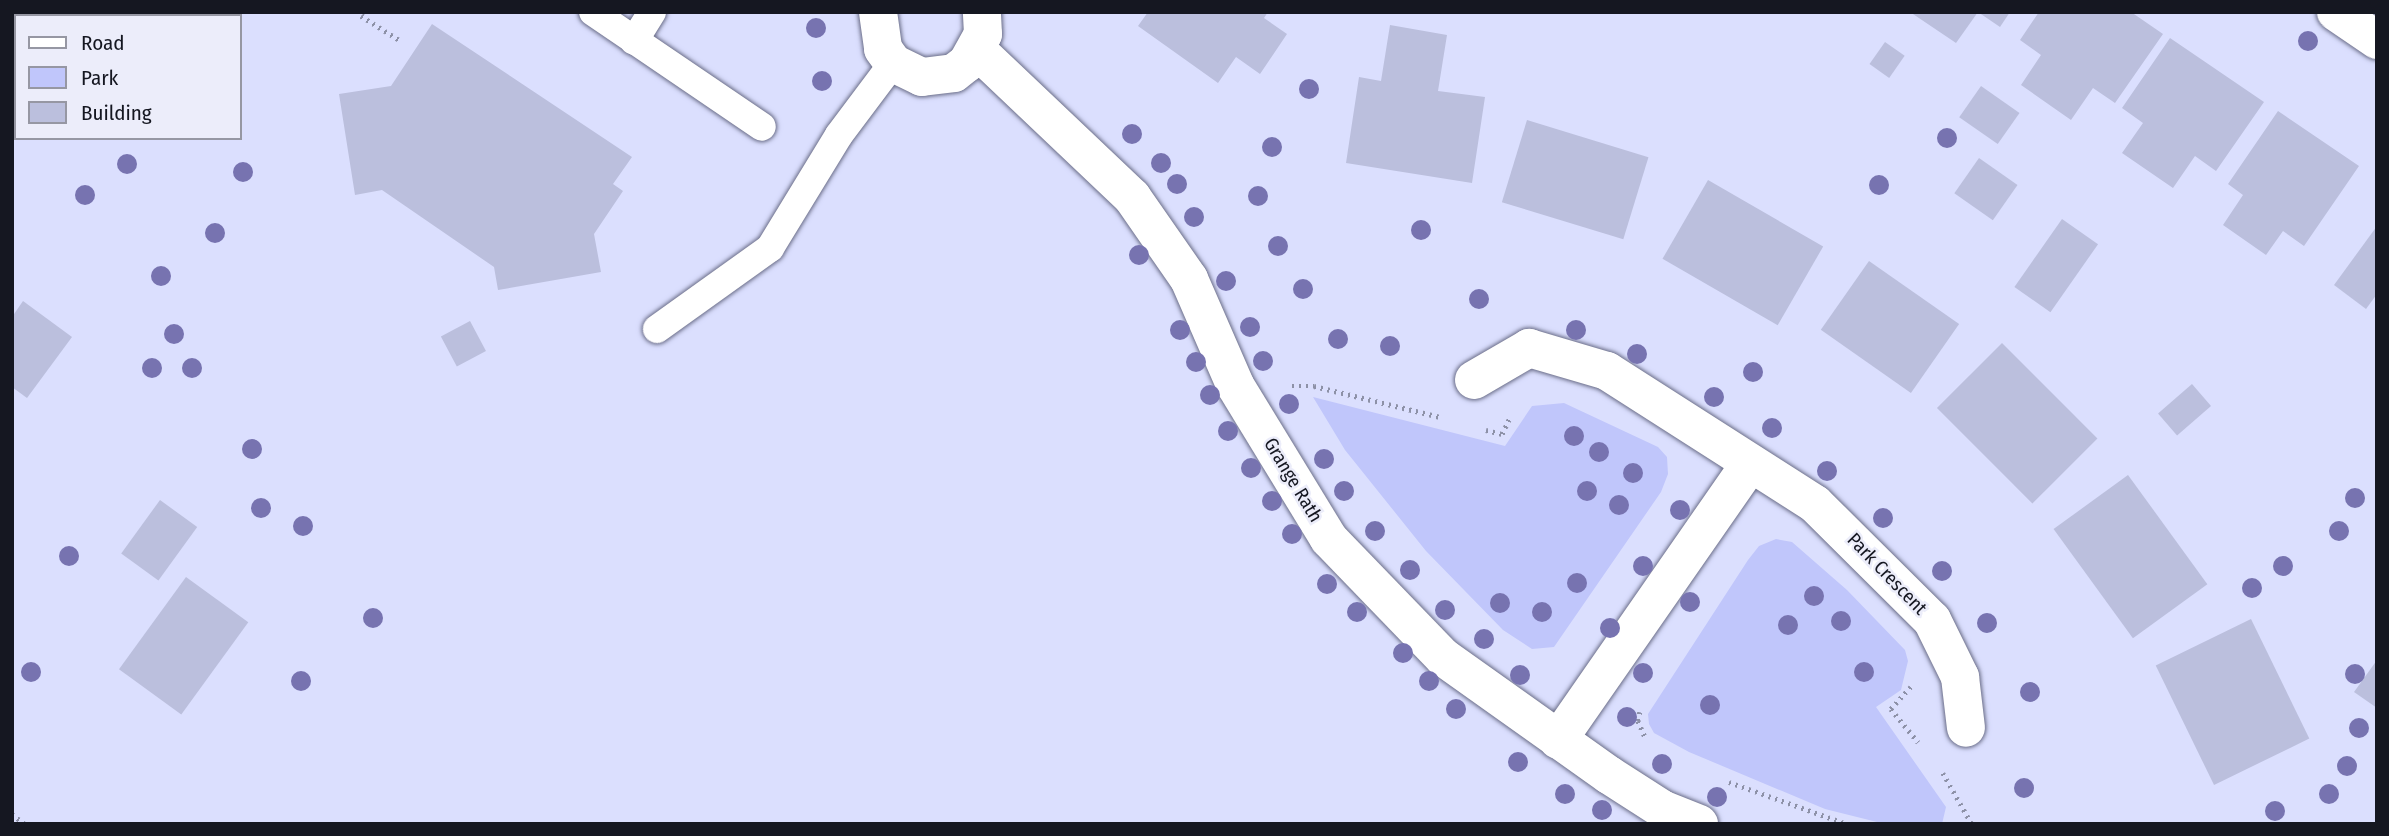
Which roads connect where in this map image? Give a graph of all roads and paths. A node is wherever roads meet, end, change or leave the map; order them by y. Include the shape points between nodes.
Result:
1 (363, 12) edge
2 (593, 12) edge
3 (652, 12) edge
4 (878, 12) edge
5 (982, 12) edge
6 (2336, 12) edge
7 (2377, 40) edge
8 (401, 41) dead end
9 (634, 41) junction
10 (977, 50) junction
11 (893, 63) junction
12 (762, 127) dead end
13 (657, 329) dead end
14 (1474, 380) dead end
15 (1749, 465) junction
16 (1915, 682) dead end
17 (1643, 701) dead end
18 (1966, 728) dead end
19 (1558, 740) junction
20 (1646, 740) dead end
21 (1922, 747) dead end
22 (1937, 766) dead end
23 (1718, 778) dead end
24 (12, 814) edge
25 (25, 824) edge
26 (1699, 824) edge
27 (1847, 824) edge
28 (1972, 824) edge

1 - 8 path via 361,16
2 - 9 lane
3 - 9 lane
4 - 11 street via 877,33
5 - 10 street
6 - 7 street
9 - 12 lane
10 - 11 street via 967,63 938,78 906,73
10 - 19 street, Grange Rath via 1132,198 1189,279 1235,385 1329,539 1443,657
11 - 13 lane via 839,135 770,248
14 - 15 street, Park Crescent via 1529,348 1607,371
15 - 18 street, Park Crescent via 1815,504 1932,620 1959,677
15 - 19 street
16 - 21 path via 1891,709
17 - 20 path via 1638,721
19 - 26 street, Grange Rath via 1662,809
22 - 28 path
23 - 27 path
24 - 25 path

